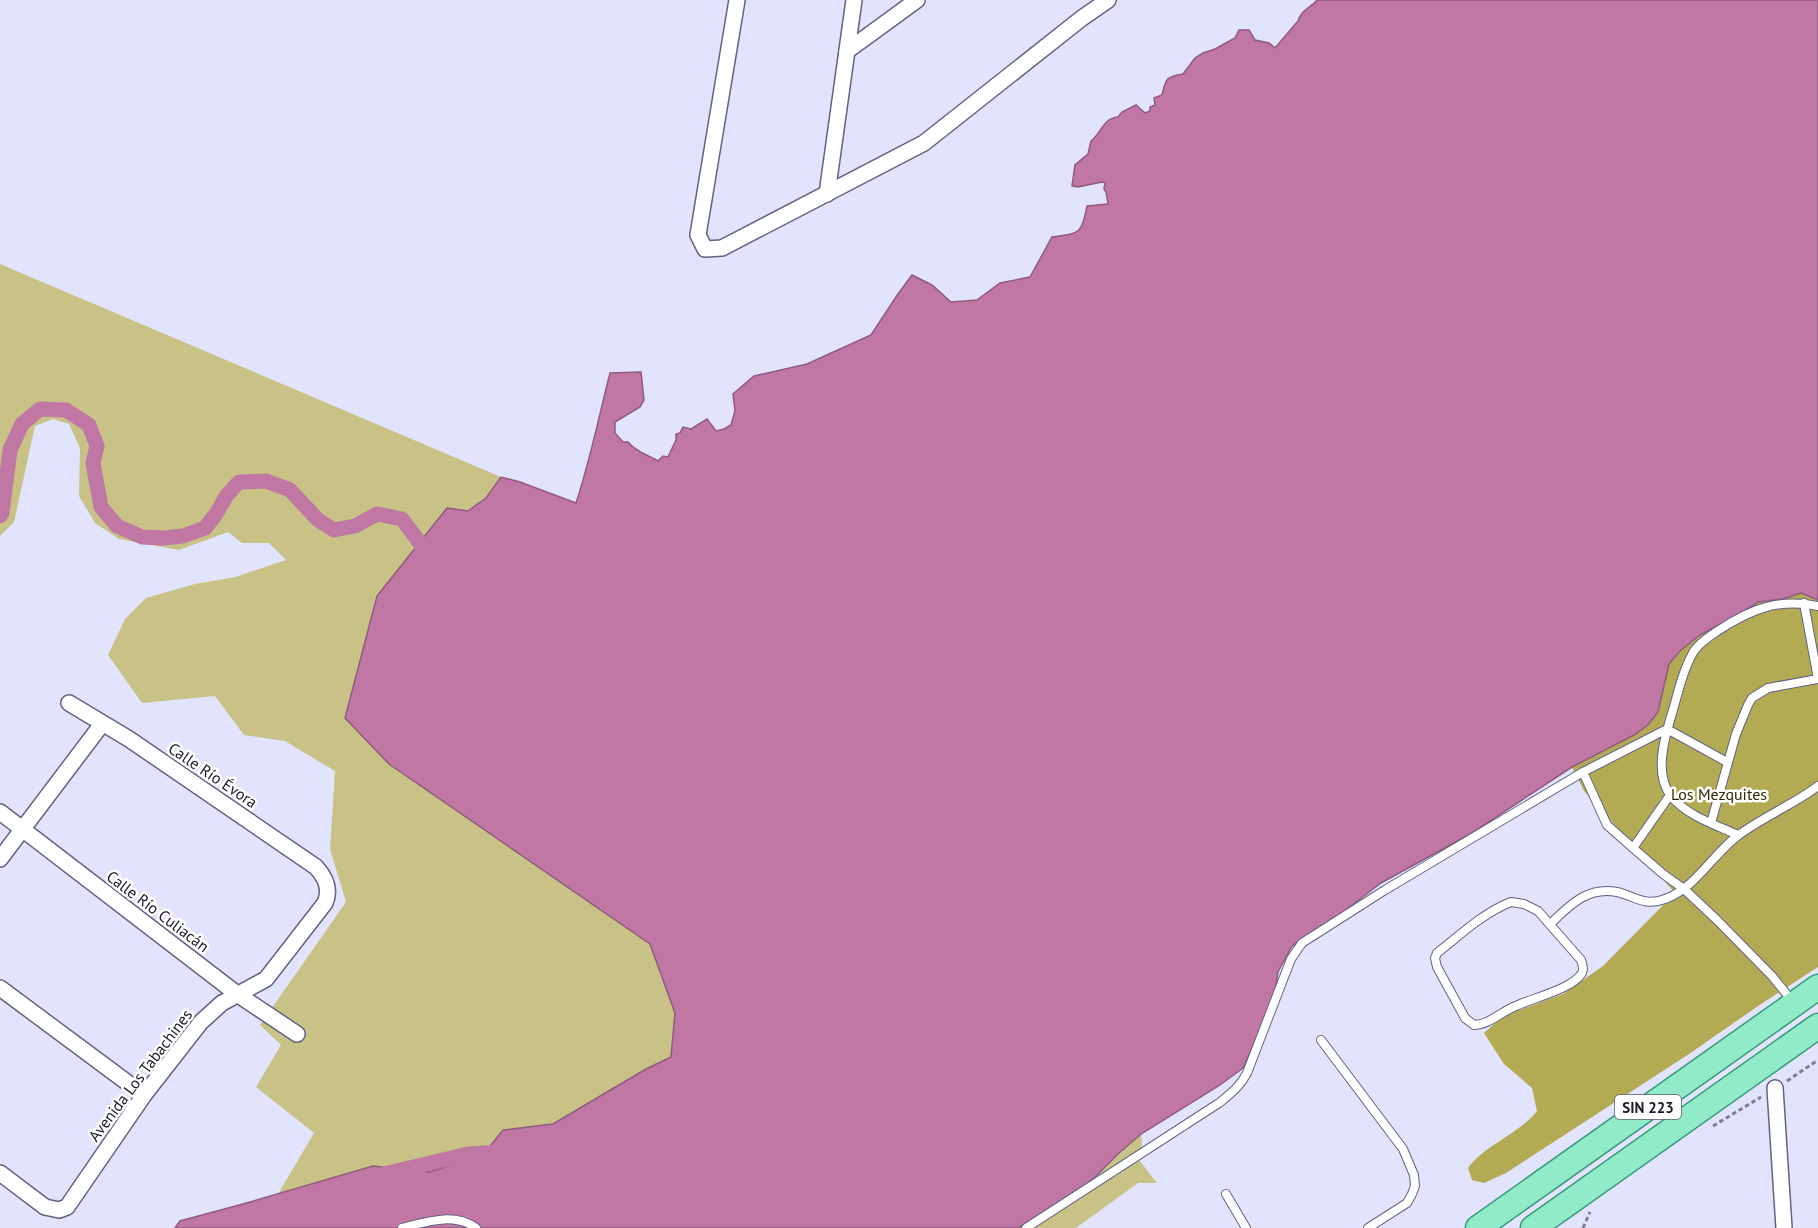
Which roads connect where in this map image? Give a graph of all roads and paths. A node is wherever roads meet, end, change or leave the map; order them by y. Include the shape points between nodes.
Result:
1 (737, 0) edge
2 (855, 0) edge
3 (917, 0) edge
4 (1108, 0) edge
5 (847, 51) junction
6 (826, 194) junction
7 (1803, 603) junction
8 (1818, 606) edge
9 (1818, 679) edge
10 (69, 703) dead end
11 (102, 724) junction
12 (1668, 729) junction
13 (1728, 762) junction
14 (1583, 772) junction
15 (1818, 786) edge
16 (1670, 795) junction
17 (0, 812) edge
18 (1712, 823) junction
19 (22, 829) junction
20 (1738, 835) junction
21 (1633, 848) junction
22 (0, 859) edge
23 (1684, 889) junction
24 (1550, 924) junction
25 (266, 979) joint
26 (1818, 987) edge
27 (0, 988) edge
28 (237, 994) junction
29 (1794, 1004) junction
30 (1815, 1028) edge
31 (297, 1034) dead end
32 (1321, 1040) dead end
33 (1775, 1089) dead end
34 (144, 1095) junction
35 (0, 1173) edge
36 (1226, 1194) dead end
37 (402, 1228) edge
38 (476, 1228) edge
39 (1026, 1228) edge
40 (1246, 1228) edge
41 (1368, 1228) edge
42 (1478, 1228) edge
43 (1533, 1228) edge
44 (1784, 1228) edge

1 - 6 street via 698,235 705,249 722,248
2 - 5 street
3 - 5 street
4 - 6 street via 924,143
5 - 6 street
7 - 8 lane
7 - 9 lane
7 - 12 lane via 1758,609 1705,639 1686,669
9 - 13 lane via 1777,685 1752,698
10 - 11 street, Calle Río Évora
11 - 19 street
11 - 25 street, Calle Río Évora via 321,872 328,885 325,903
12 - 13 lane
12 - 14 lane
12 - 16 lane via 1662,762
13 - 18 lane
14 - 21 lane via 1607,825
14 - 39 lane via 1302,943 1291,959 1241,1084 1219,1104
15 - 20 lane
16 - 18 lane via 1684,808
16 - 21 lane
17 - 19 street, Calle Río Culiacán
18 - 20 lane
19 - 22 street
19 - 28 street, Calle Río Culiacán
20 - 23 lane
21 - 23 lane
23 - 24 lane via 1655,902 1618,892 1591,893 1576,899
23 - 29 lane via 1759,961
24 - 24 lane via 1538,911 1511,902 1498,907 1437,953 1437,967 1468,1021 1484,1024 1580,976 1581,960
25 - 28 street, Avenida Los Tabachines
26 - 29 main road, SIN 223
27 - 34 street
28 - 31 street, Calle Río Culiacán
28 - 34 street, Avenida Los Tabachines via 206,1017
29 - 30 main road
29 - 42 main road, SIN 223
30 - 43 main road, SIN 223
32 - 41 lane via 1403,1149 1414,1175 1415,1186 1407,1203
33 - 44 street
34 - 35 street, Avenida Los Tabachines via 70,1203 59,1210 45,1207
36 - 40 lane
37 - 38 lane via 450,1219

